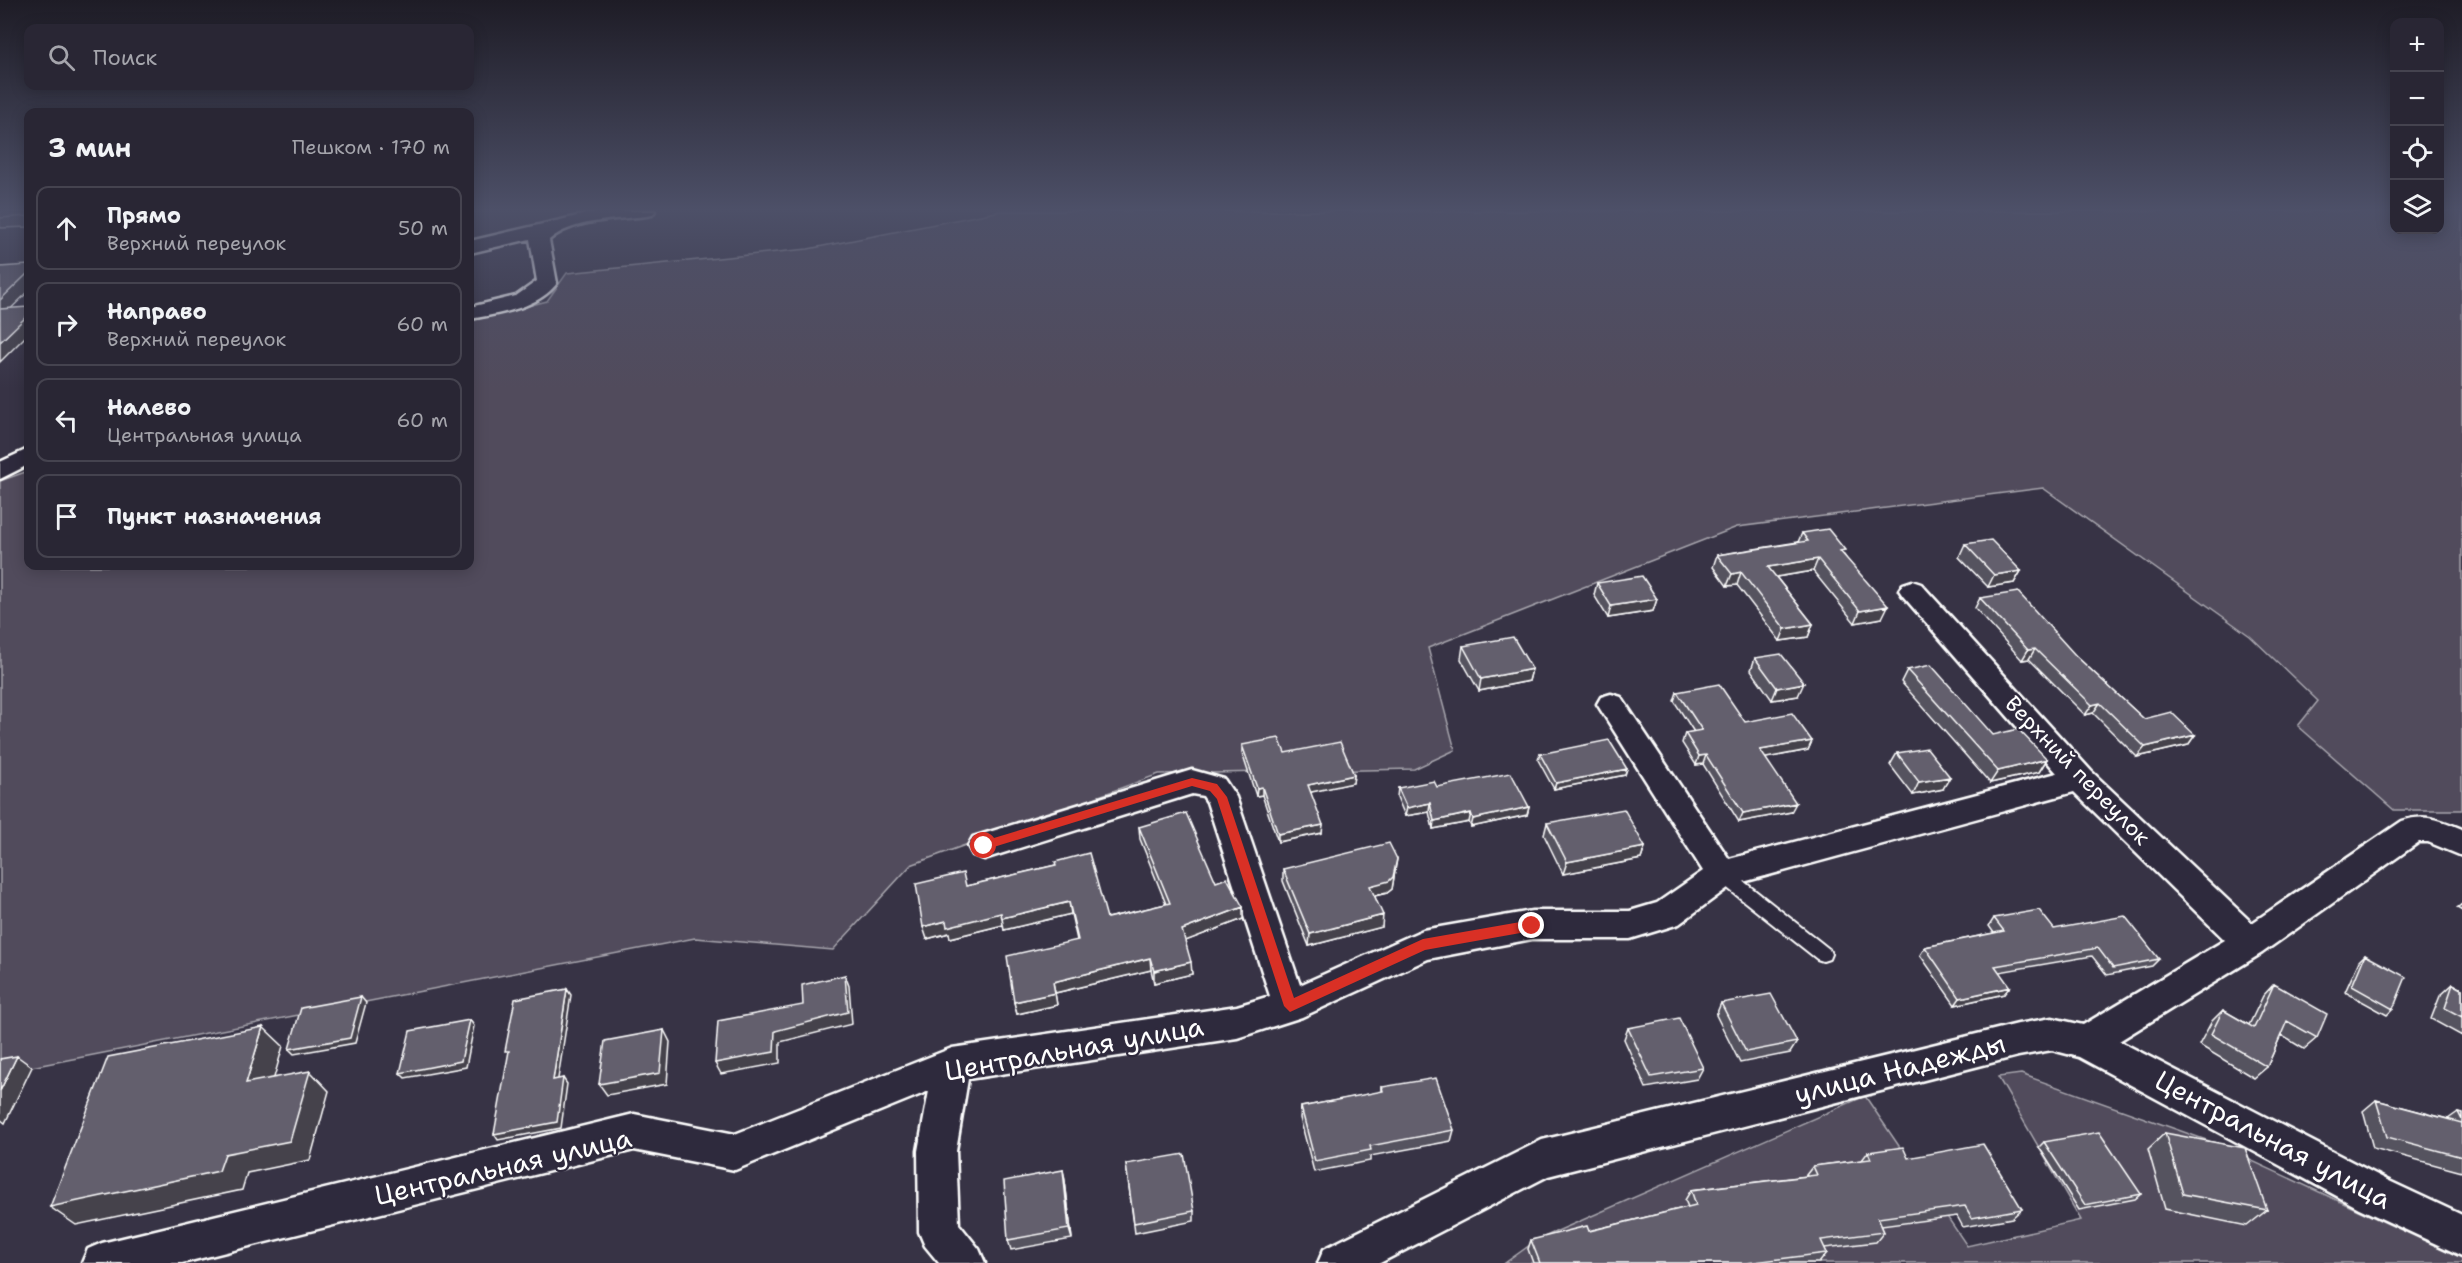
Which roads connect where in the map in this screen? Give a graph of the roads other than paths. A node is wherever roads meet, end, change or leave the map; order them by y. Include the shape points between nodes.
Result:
1 (545, 270) edge
2 (474, 312) edge
3 (24, 458) edge
4 (0, 472) edge
5 (1912, 590) dead end
6 (1611, 705) dead end
7 (2080, 779) junction
8 (2462, 843) edge
9 (984, 846) dead end
10 (1722, 874) junction
11 (2250, 943) junction
12 (1823, 954) dead end
13 (1290, 1006) junction
14 (2086, 1042) junction
15 (952, 1065) junction
16 (2462, 1236) edge
17 (102, 1263) edge
18 (966, 1263) edge
19 (1338, 1263) edge

1 - 2 street via 547,283 523,300
3 - 4 street
5 - 7 street, Верхний переулок
6 - 10 street
7 - 10 street
7 - 11 street, Верхний переулок
8 - 11 street via 2430,829 2413,830
9 - 13 street via 1192,782 1213,787 1221,797
10 - 12 lane
10 - 13 street, Центральная улица via 1667,914 1630,924 1532,926 1423,945
11 - 14 street
13 - 15 street, Центральная улица via 1237,1022
14 - 16 street, Центральная улица via 2373,1194
14 - 19 street, улица Надежды via 2052,1034 2018,1040 1542,1159
15 - 17 street, Центральная улица via 735,1152 634,1132
15 - 18 street via 937,1151 939,1232

